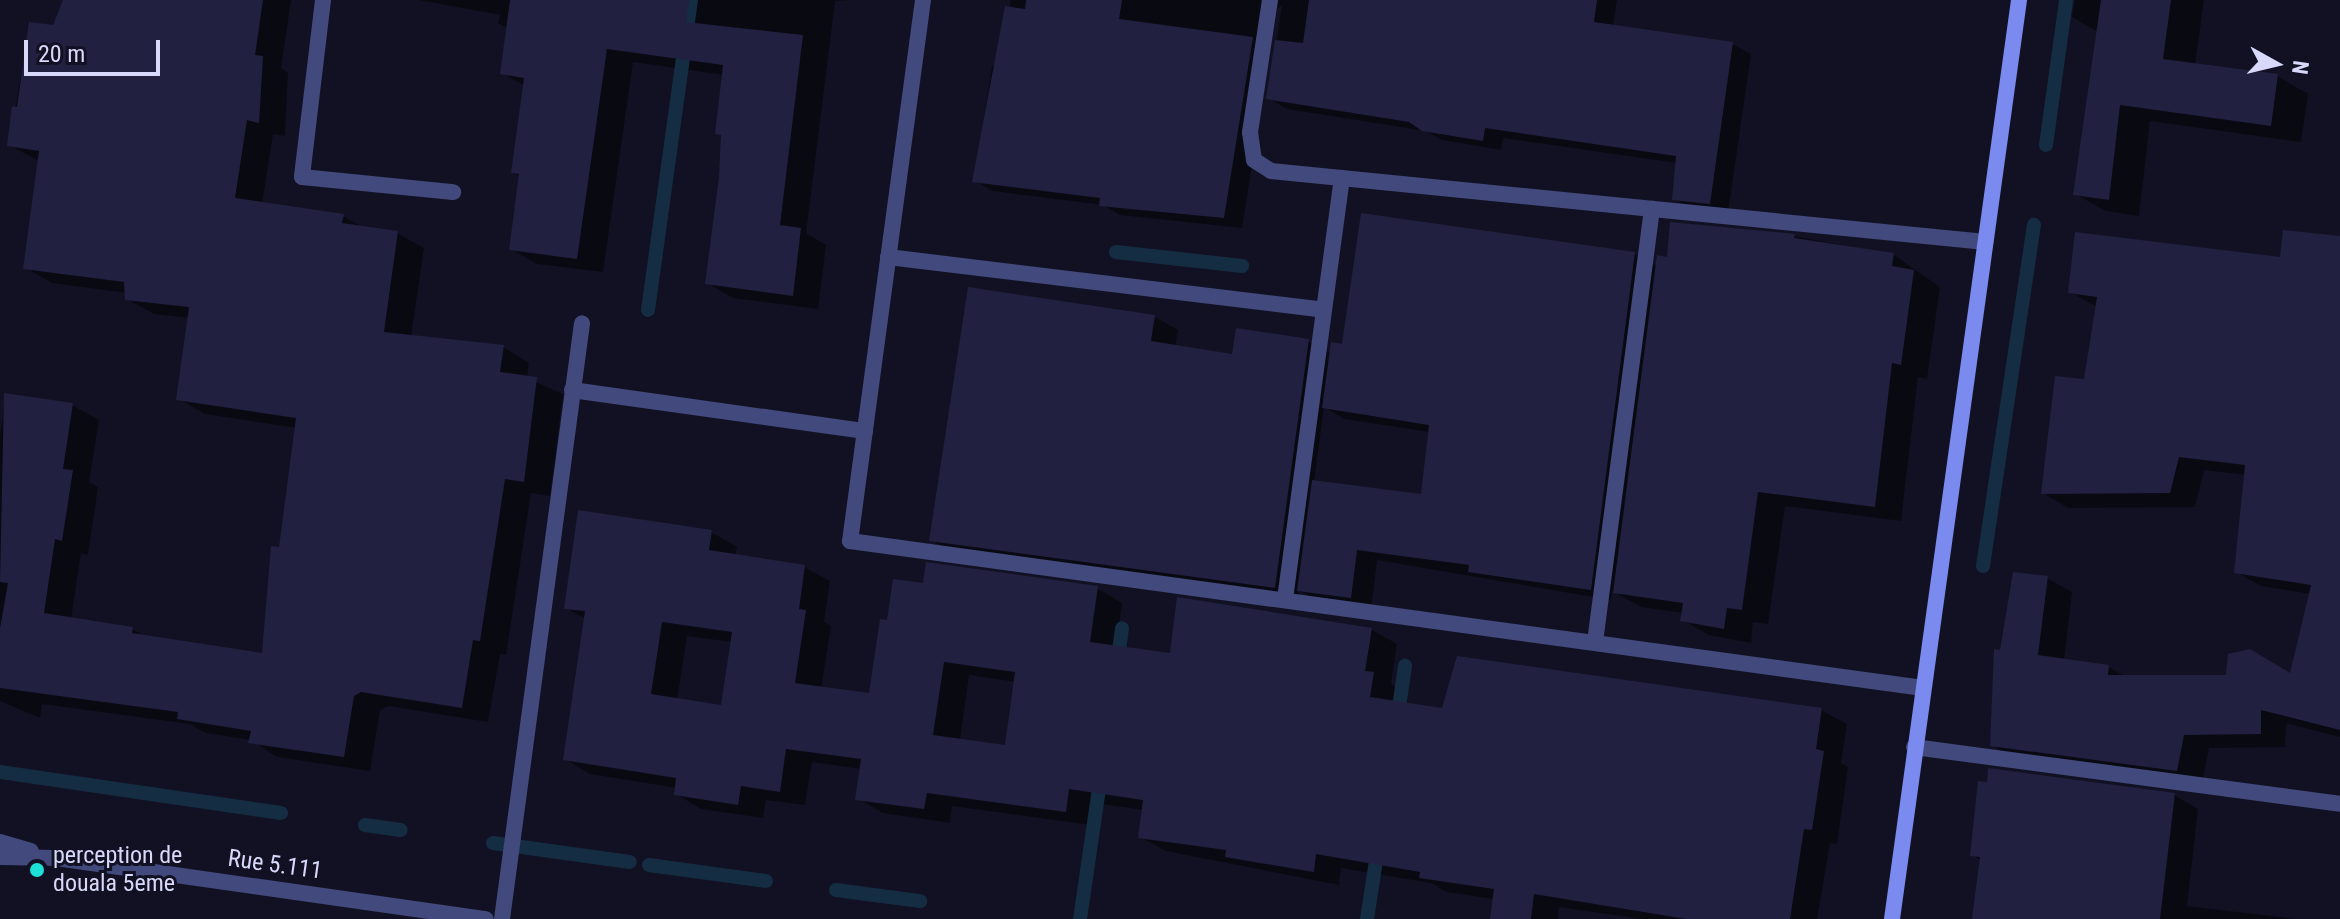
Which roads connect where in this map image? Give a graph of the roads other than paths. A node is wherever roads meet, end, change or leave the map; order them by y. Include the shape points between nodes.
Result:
1 (323, 0) edge
2 (923, 0) edge
3 (1270, 0) edge
4 (2019, 0) edge
5 (1342, 178) junction
6 (453, 192) dead end
7 (1652, 209) junction
8 (1985, 242) junction
9 (888, 257) junction
10 (1324, 310) junction
11 (582, 323) dead end
12 (572, 390) junction
13 (865, 431) junction
14 (1285, 599) junction
15 (1595, 642) junction
16 (1923, 688) junction
17 (1914, 747) junction
18 (2340, 804) edge
19 (0, 842) edge
20 (0, 857) edge
21 (56, 858) junction
22 (408, 914) edge
23 (486, 919) edge
24 (502, 919) edge
25 (1892, 919) edge

1 - 6 street via 302,177
2 - 9 street
3 - 5 street via 1250,132 1254,160 1271,171
4 - 8 street
5 - 7 street
5 - 10 street
7 - 8 street
7 - 15 street
8 - 16 street
9 - 10 street
9 - 13 street
10 - 14 street
11 - 12 street
12 - 13 street
12 - 24 street
13 - 14 street via 850,541
14 - 15 street
15 - 16 street
16 - 17 street
17 - 18 street
17 - 25 street
19 - 21 street, Rue 5.111
20 - 21 street, Rue 5.111
21 - 22 street, Rue 5.111
22 - 23 street, Rue 5.111

